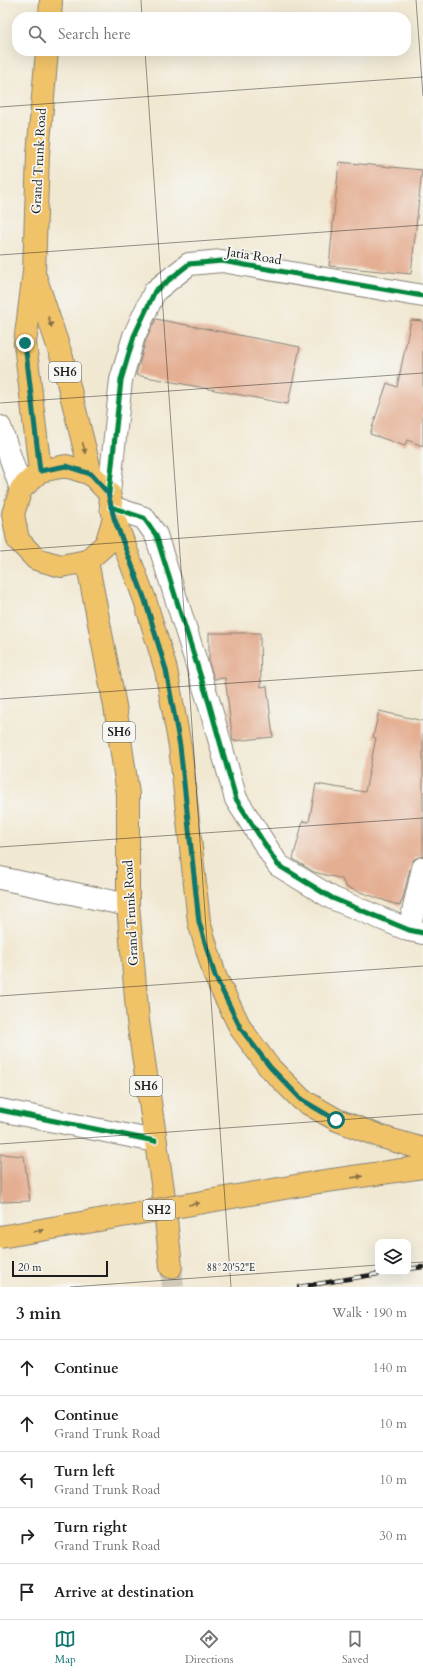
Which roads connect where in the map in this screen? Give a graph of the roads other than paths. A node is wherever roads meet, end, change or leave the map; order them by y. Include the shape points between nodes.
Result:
1 (51, 0) edge
2 (50, 12) edge
3 (47, 56) edge
4 (34, 272) junction
5 (423, 296) edge
6 (0, 427) edge
7 (40, 471) junction
8 (91, 474) junction
9 (21, 489) junction
10 (111, 506) junction
11 (86, 561) junction
12 (423, 868) edge
13 (0, 878) edge
14 (128, 905) junction
15 (416, 932) edge
16 (0, 1110) edge
17 (155, 1141) junction
18 (423, 1149) edge
19 (423, 1167) edge
20 (0, 1237) edge
21 (171, 1267) tunnel mouth

1 - 2 main road
3 - 4 main road, Grand Trunk Road / SH6 via 38,154
4 - 7 main road, Grand Trunk Road / SH6 via 25,343
4 -> 8 main road, Grand Trunk Road / SH6 via 62,358
5 - 10 street, Jatia Road via 222,261 188,264 155,290 134,336 121,380
6 - 9 street
7 - 8 main road via 66,466
7 - 9 main road
8 - 10 main road, Grand Trunk Road / SH6
9 - 11 main road via 13,514 18,540 36,559 42,561 61,566
10 - 11 main road via 106,544
10 - 15 street via 144,518 156,535 236,798 278,866 332,898
10 - 18 main road via 145,600 166,670 180,746 199,922 215,976 241,1029 270,1067 302,1100 336,1120
11 - 14 main road, Grand Trunk Road / SH6 via 115,706 128,794
12 - 15 street
13 - 14 street
14 - 17 main road, Grand Trunk Road / SH6 via 138,1021
16 - 17 street
17 - 21 main road, Grand Trunk Road / SH6
20 -> 19 main road, SH2, bridge via 319,1182

